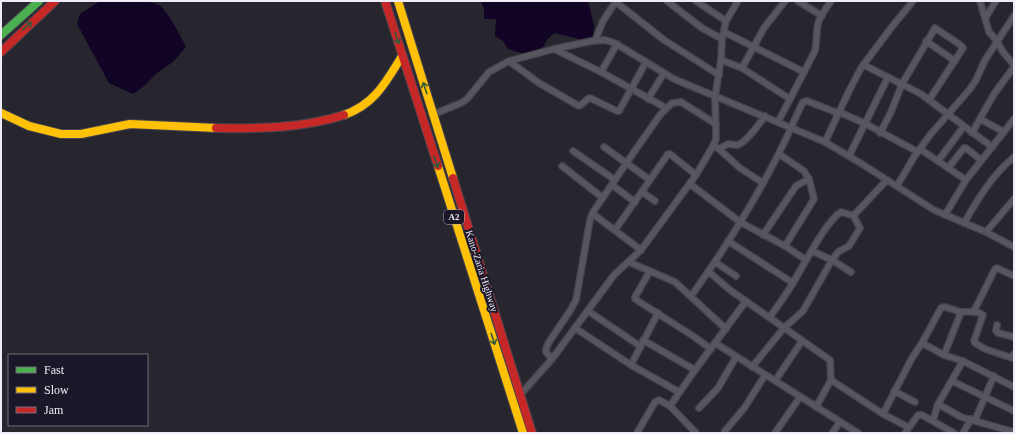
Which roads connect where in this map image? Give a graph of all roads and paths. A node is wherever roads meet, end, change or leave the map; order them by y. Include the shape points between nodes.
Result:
1 (39, 1) edge
2 (55, 1) edge
3 (398, 1) edge
4 (667, 1) edge
5 (696, 1) edge
6 (785, 1) edge
7 (798, 1) edge
8 (831, 1) edge
9 (913, 1) edge
10 (980, 1) edge
11 (996, 1) edge
12 (385, 2) edge
13 (616, 2) edge
14 (736, 2) edge
15 (822, 16) junction
16 (1014, 16) edge
17 (986, 17) junction
18 (726, 21) junction
19 (724, 32) junction
20 (2, 34) edge
21 (722, 39) junction
22 (595, 41) junction
23 (926, 41) junction
24 (997, 41) junction
25 (8, 44) junction
26 (617, 44) junction
27 (753, 46) junction
28 (554, 49) junction
29 (1, 52) edge
30 (402, 56) junction
31 (721, 60) junction
32 (509, 61) junction
33 (955, 61) junction
34 (646, 62) junction
35 (864, 65) junction
36 (1014, 66) edge
37 (742, 68) junction
38 (600, 72) junction
39 (804, 72) junction
40 (664, 73) junction
41 (719, 75) junction
42 (888, 77) junction
43 (902, 84) junction
44 (631, 89) junction
45 (715, 97) junction
46 (648, 99) junction
47 (790, 99) junction
48 (929, 100) junction
49 (666, 108) junction
50 (839, 112) junction
51 (1, 113) edge
52 (434, 114) junction
53 (947, 114) junction
54 (765, 116) junction
55 (980, 119) junction
56 (1014, 119) edge
57 (778, 122) junction
58 (716, 124) junction
59 (864, 124) junction
60 (964, 126) junction
61 (791, 128) junction
62 (1004, 132) junction
63 (880, 133) junction
64 (972, 133) junction
65 (825, 142) junction
66 (604, 147) dead end
67 (992, 147) junction
68 (716, 148) junction
69 (573, 150) dead end
70 (919, 151) junction
71 (779, 154) junction
72 (850, 156) junction
73 (1014, 157) edge
74 (980, 160) junction
75 (938, 161) junction
76 (627, 162) junction
77 (562, 166) dead end
78 (948, 168) junction
79 (696, 175) junction
80 (810, 179) junction
81 (650, 180) junction
82 (887, 180) junction
83 (966, 180) junction
84 (613, 183) junction
85 (763, 183) junction
86 (690, 184) junction
87 (897, 186) junction
88 (642, 192) junction
89 (603, 198) junction
90 (1014, 199) edge
91 (655, 201) dead end
92 (635, 202) junction
93 (593, 214) junction
94 (853, 215) junction
95 (945, 215) junction
96 (740, 222) junction
97 (964, 223) junction
98 (615, 230) junction
99 (986, 232) junction
100 (763, 235) junction
101 (728, 241) junction
102 (785, 246) junction
103 (1014, 247) edge
104 (641, 250) junction
105 (812, 251) junction
106 (806, 260) junction
107 (832, 260) junction
108 (629, 262) junction
109 (715, 262) junction
110 (650, 271) junction
111 (709, 272) junction
112 (851, 272) dead end
113 (736, 276) dead end
114 (1014, 276) edge
115 (793, 283) junction
116 (691, 296) junction
117 (746, 301) junction
118 (588, 311) junction
119 (974, 311) junction
120 (961, 312) junction
121 (658, 313) junction
122 (770, 318) junction
123 (997, 325) dead end
124 (575, 328) junction
125 (784, 328) junction
126 (726, 329) junction
127 (1014, 337) edge
128 (802, 341) junction
129 (641, 343) junction
130 (715, 343) junction
131 (922, 343) junction
132 (711, 350) junction
133 (1014, 354) edge
134 (944, 355) junction
135 (736, 356) junction
136 (552, 359) junction
137 (963, 361) junction
138 (631, 365) junction
139 (752, 367) junction
140 (694, 370) junction
141 (765, 375) junction
142 (994, 376) junction
143 (831, 380) junction
144 (775, 381) junction
145 (952, 381) junction
146 (1014, 387) edge
147 (894, 390) junction
148 (679, 392) junction
149 (520, 394) junction
150 (800, 397) junction
151 (985, 397) junction
152 (915, 402) dead end
153 (938, 404) junction
154 (670, 406) junction
155 (816, 407) junction
156 (699, 408) dead end
157 (1014, 411) edge
158 (883, 414) junction
159 (933, 420) junction
160 (973, 420) junction
161 (840, 422) junction
162 (908, 427) junction
163 (725, 431) dead end
164 (1014, 432) edge
165 (523, 433) edge
166 (532, 433) edge
167 (637, 433) edge
168 (696, 433) edge
169 (775, 433) edge
170 (832, 433) edge
171 (858, 433) edge
172 (905, 433) edge
173 (954, 433) edge
174 (963, 433) edge

1 - 20 main road
25 -> 2 main road
52 -> 3 main road, Kano-Zaria Highway / A2
4 - 21 street via 702,28
5 - 18 street
6 - 27 street
7 - 15 street
8 - 15 street
9 - 35 street
10 - 17 street
11 - 17 street
12 -> 30 main road, Kano-Zaria Highway / A2
13 - 22 street via 603,21
13 - 41 street via 664,40
14 - 18 street
15 - 39 street via 817,30 816,50
16 - 24 street
17 - 24 street via 989,32
18 - 19 street
19 - 21 street
19 - 27 street
20 - 25 main road
21 - 31 street
22 - 26 street via 605,40
22 - 28 street
23 - 33 street
23 - 33 street via 936,28 962,46 962,51
23 - 43 street
24 - 36 street
24 - 53 street via 970,89
25 - 29 main road
26 - 34 street
26 - 38 street
27 - 37 street
27 - 39 street
28 - 32 street
28 - 38 street
30 - 51 main road via 382,87 365,105 341,117 296,125 232,129 130,124 80,134 67,134 27,126
30 -> 165 main road, Kano-Zaria Highway / A2
31 - 37 street
31 - 41 street
32 - 44 street via 539,83 579,106 590,98 618,111
32 - 52 street via 489,72 467,99
33 - 48 street
34 - 40 street
34 - 44 street
35 - 42 street
35 - 50 street
36 - 55 street
37 - 47 street
38 - 44 street
39 - 47 street
40 - 45 street
40 - 46 street
41 - 45 street
42 - 43 street
42 - 59 street
43 - 48 street
43 - 63 street
44 - 46 street
45 - 54 street
45 - 58 street
46 - 49 street
47 - 57 street
48 - 53 street
49 - 58 street via 672,103 681,102
49 - 76 street
50 - 59 street
50 - 61 street via 805,101
50 - 65 street
52 - 149 main road, Kano-Zaria Highway / A2
53 - 60 street
53 - 70 street
54 - 57 street
54 - 68 street via 745,140 735,145 728,144
55 - 62 street
55 - 64 street
56 - 62 street
57 - 61 street
58 - 68 street
59 - 63 street
59 - 72 street
60 - 64 street
60 - 75 street
61 - 65 street
61 - 71 street
62 - 67 street
63 - 70 street
64 - 67 street
65 - 72 street
66 - 76 street
67 - 74 street
68 - 79 street
68 - 85 street
69 - 84 street
70 - 75 street
70 - 87 street
71 - 80 street via 804,171
71 - 85 street
72 - 82 street
73 - 97 street via 990,182
74 - 78 street via 964,148
74 - 83 street
75 - 78 street
76 - 81 street
76 - 84 street
77 - 89 street
78 - 83 street
79 - 81 street via 668,154
79 - 86 street
80 - 100 street via 796,186
80 - 102 street via 813,202
81 - 88 street
82 - 87 street
82 - 94 street
83 - 95 street
84 - 89 street
84 - 92 street
85 - 96 street
86 - 96 street
86 - 104 street
87 - 95 street
88 - 91 street
88 - 92 street
89 - 93 street
90 - 99 street
92 - 98 street
93 - 98 street
93 - 136 street via 576,300 546,349
94 - 105 street via 841,212 836,215
94 - 107 street via 859,229 849,246 838,252
95 - 97 street
96 - 100 street
96 - 101 street
97 - 99 street
98 - 104 street
99 - 103 street
100 - 102 street
101 - 109 street
101 - 115 street
102 - 106 street
104 - 108 street
105 - 106 street
105 - 107 street
106 - 115 street
107 - 112 street
107 - 125 street via 803,311
108 - 110 street
108 - 118 street via 614,275
109 - 111 street
109 - 113 street
110 - 116 street via 675,282
110 - 121 street via 635,298
111 - 116 street
111 - 117 street
114 - 119 street via 995,269
115 - 122 street
116 - 126 street
117 - 122 street
117 - 126 street
118 - 124 street
118 - 129 street
119 - 120 street
119 - 133 street via 983,314 975,343 1012,358
120 - 131 street via 941,308
120 - 134 street
121 - 129 street
121 - 132 street
122 - 125 street
123 - 127 street via 996,332
124 - 136 street
124 - 138 street
125 - 128 street
125 - 139 street
126 - 130 street
128 - 143 street via 830,360
128 - 144 street
129 - 138 street
129 - 140 street
130 - 132 street
130 - 135 street
131 - 134 street
131 - 147 street
132 - 140 street
134 - 137 street
135 - 139 street
135 - 156 street via 718,388
136 - 149 street
137 - 142 street
137 - 145 street
138 - 148 street
139 - 141 street
140 - 148 street
141 - 144 street
141 - 163 street via 745,407
142 - 146 street
142 - 151 street
143 - 155 street
143 - 158 street
144 - 150 street
145 - 151 street
145 - 153 street
147 - 152 street
147 - 158 street
148 - 154 street
149 - 166 main road, Kano-Zaria Highway / A2
150 - 155 street
150 - 169 street
151 - 157 street
151 - 160 street
153 - 159 street
153 - 160 street via 961,417
154 - 167 street via 657,400
154 - 168 street
155 - 161 street
158 - 162 street
159 - 162 street via 918,415
159 - 173 street
160 - 164 street
160 - 174 street
161 - 170 street
161 - 171 street
162 - 172 street

